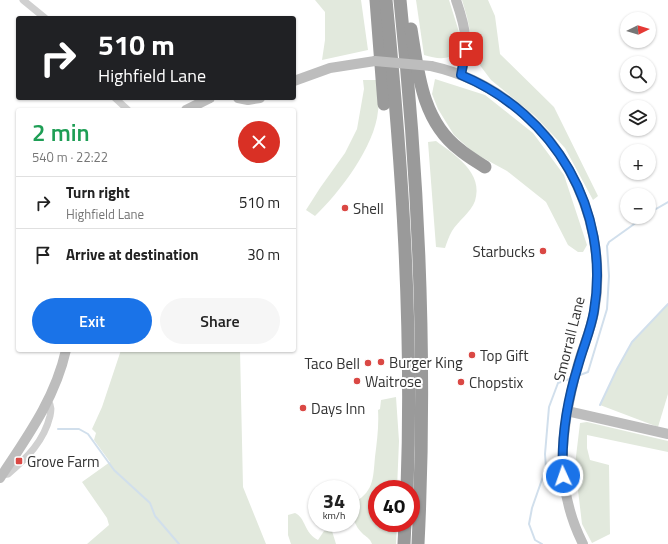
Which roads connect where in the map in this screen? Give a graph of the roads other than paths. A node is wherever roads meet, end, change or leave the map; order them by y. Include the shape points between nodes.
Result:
1 (23, 0) edge
2 (376, 0) edge
3 (386, 0) edge
4 (400, 0) edge
5 (406, 0) edge
6 (456, 0) edge
7 (43, 16) edge
8 (461, 75) junction
9 (296, 80) edge
10 (117, 100) edge
11 (206, 100) edge
12 (384, 104) dead end
13 (126, 108) edge
14 (190, 108) edge
15 (485, 167) dead end
16 (65, 352) edge
17 (567, 411) junction
18 (668, 434) edge
19 (1, 476) edge
20 (407, 480) edge
21 (405, 532) edge
22 (404, 544) edge
23 (418, 544) edge
24 (583, 544) edge

1 - 7 street
2 - 12 highway
3 - 20 highway via 405,231 409,366
4 - 23 highway via 410,93 421,281
5 - 15 highway via 419,80 430,111 438,127 458,149
6 - 8 street via 466,35
8 - 9 street, Smorrall Lane, bridge via 431,66 375,61 330,68
8 - 17 street, Smorrall Lane via 496,92 529,117 558,151 575,181 592,228 597,259 593,318
10 - 13 street
11 - 14 street
16 - 19 street via 48,402 32,431
17 - 18 street
17 - 24 street, Smorrall Lane via 562,448 565,495
21 - 22 highway

